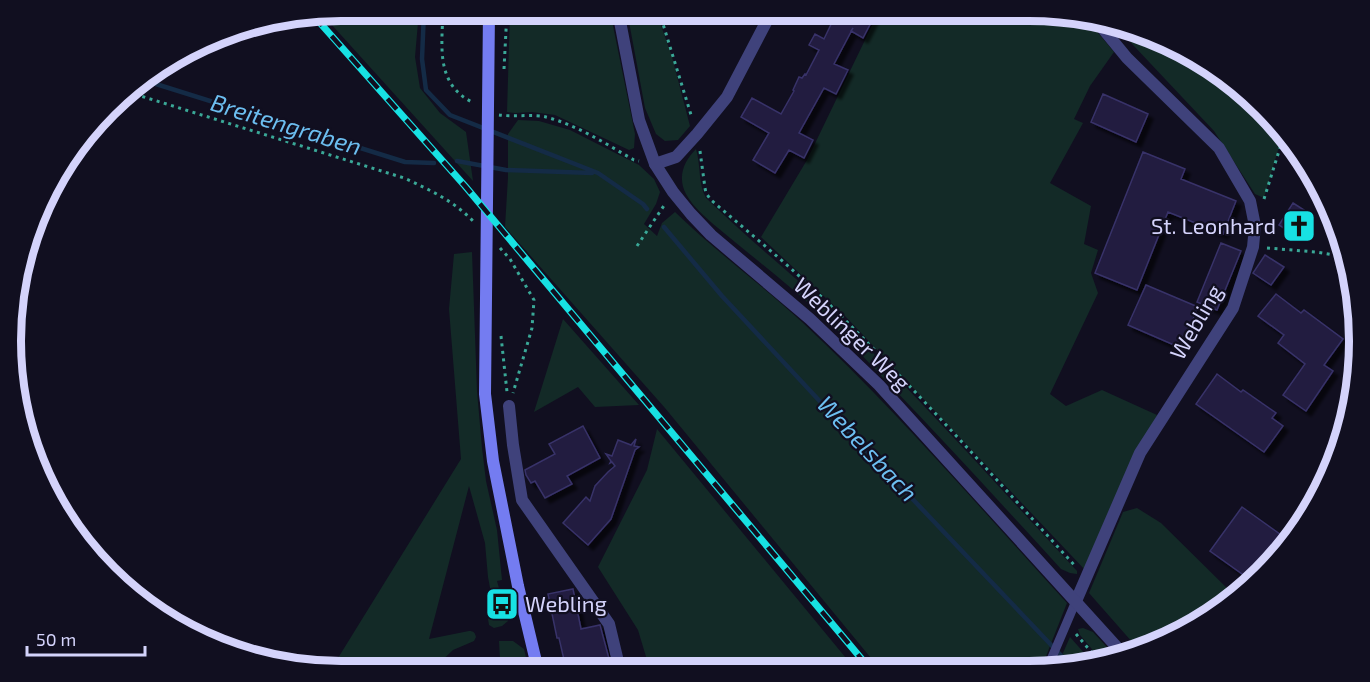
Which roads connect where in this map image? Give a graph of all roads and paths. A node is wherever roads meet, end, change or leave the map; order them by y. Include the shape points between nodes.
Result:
1 (443, 21) edge
2 (489, 21) edge
3 (506, 21) edge
4 (620, 21) edge
5 (662, 21) edge
6 (767, 21) edge
7 (1104, 30) edge
8 (504, 70) dead end
9 (137, 95) edge
10 (478, 105) dead end
11 (498, 114) dead end
12 (697, 134) junction
13 (1281, 144) edge
14 (655, 164) junction
15 (672, 192) junction
16 (478, 226) dead end
17 (1255, 226) junction
18 (494, 243) dead end
19 (637, 246) dead end
20 (1253, 247) junction
21 (1337, 256) edge
22 (500, 330) dead end
23 (509, 406) junction
24 (1087, 579) junction
25 (1076, 601) junction
26 (1067, 623) junction
27 (1118, 648) edge
28 (1093, 655) edge
29 (1051, 660) edge
30 (536, 661) edge
31 (618, 661) edge

1 - 10 path via 442,61 450,84
2 - 30 main road via 485,394 493,461
3 - 8 path
4 - 14 street, Weblinger Weg via 635,105
5 - 12 path
6 - 12 street via 727,97
7 - 17 street, Webling via 1127,58 1219,148 1250,201
9 - 16 path via 404,178 463,210
11 - 14 path via 544,117 579,130 633,160
12 - 14 street via 676,157
12 - 24 path via 706,193 711,200 834,308
13 - 17 path
14 - 15 street, Weblinger Weg
15 - 19 path
15 - 25 street, Weblinger Weg via 711,235 810,319 879,385
17 - 20 street, Webling
18 - 23 path via 510,259 534,300 532,328
20 - 21 path
20 - 24 street, Webling via 1233,308 1140,453
22 - 23 path
23 - 31 street via 522,500 609,624
24 - 25 street, Webling
25 - 26 lane
25 - 27 street, Weblinger Weg
26 - 28 path
26 - 29 lane

